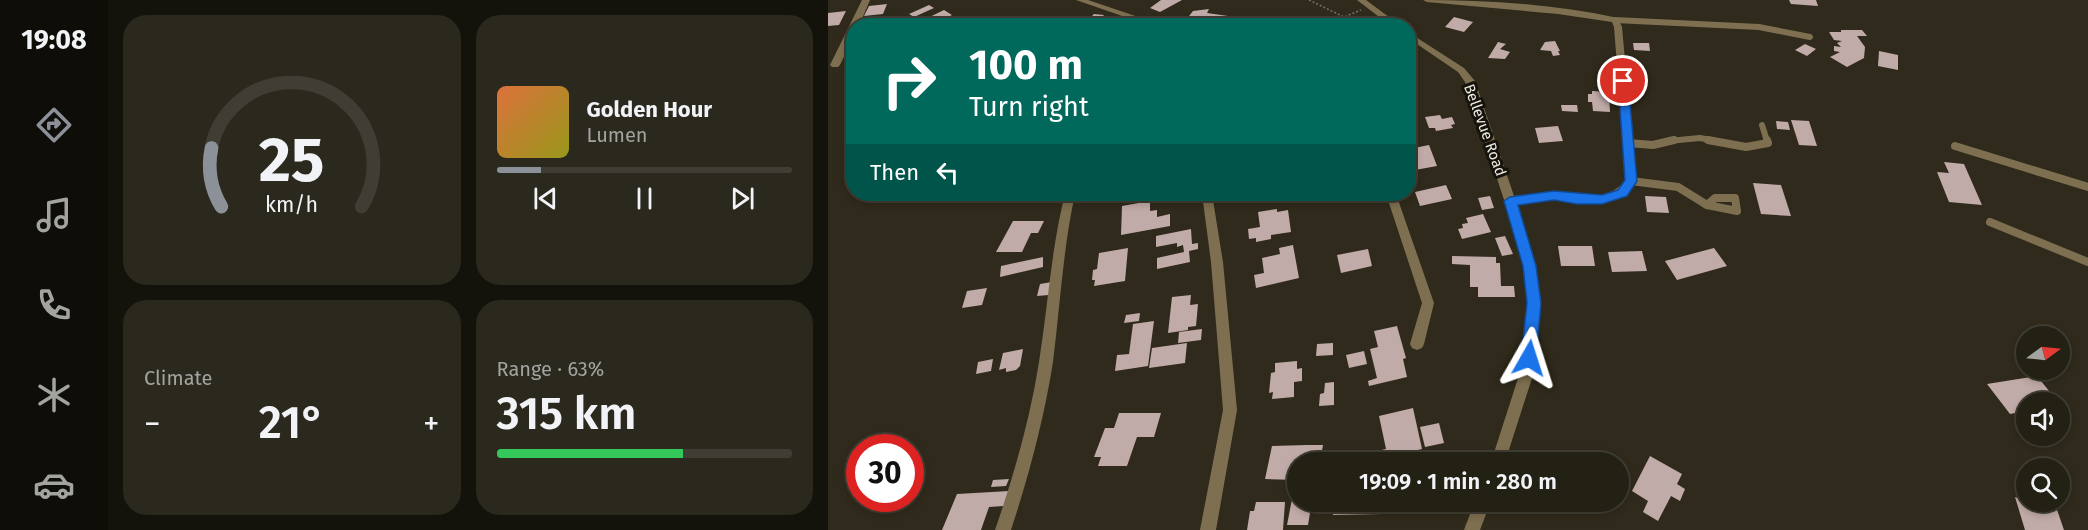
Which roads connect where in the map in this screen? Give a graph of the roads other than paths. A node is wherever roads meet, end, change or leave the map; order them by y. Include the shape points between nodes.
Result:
1 (866, 0) edge
2 (1080, 0) edge
3 (1361, 0) edge
4 (1427, 0) edge
5 (858, 18) edge
6 (1136, 18) edge
7 (1386, 18) edge
8 (1616, 20) junction
9 (1810, 37) dead end
10 (1416, 39) edge
11 (846, 42) edge
12 (835, 64) dead end
13 (1762, 125) dead end
14 (1628, 143) junction
15 (1955, 146) dead end
16 (1631, 181) junction
17 (2088, 187) edge
18 (1068, 201) edge
19 (1208, 201) edge
20 (1393, 201) edge
21 (1510, 201) junction
22 (1707, 205) dead end
23 (1990, 222) dead end
24 (2088, 261) edge
25 (1417, 344) dead end
26 (1501, 452) edge
27 (1479, 512) edge
28 (1003, 530) edge
29 (1208, 530) edge
30 (1472, 530) edge

1 - 5 street
2 - 6 street
3 - 7 street
4 - 8 street
8 - 9 lane via 1759,27
8 - 14 street
10 - 21 street, Bellevue Road via 1461,70 1470,81
11 - 12 street
13 - 14 lane via 1768,143 1746,147 1700,138 1653,146
14 - 16 street
15 - 17 lane
16 - 21 street via 1623,193 1602,200 1554,196
16 - 22 lane via 1678,188
18 - 28 street via 1032,432
19 - 29 street via 1218,262 1230,410
20 - 25 street via 1428,303
21 - 26 street, Bellevue Road via 1530,266 1534,303 1527,372
23 - 24 lane
27 - 30 street

